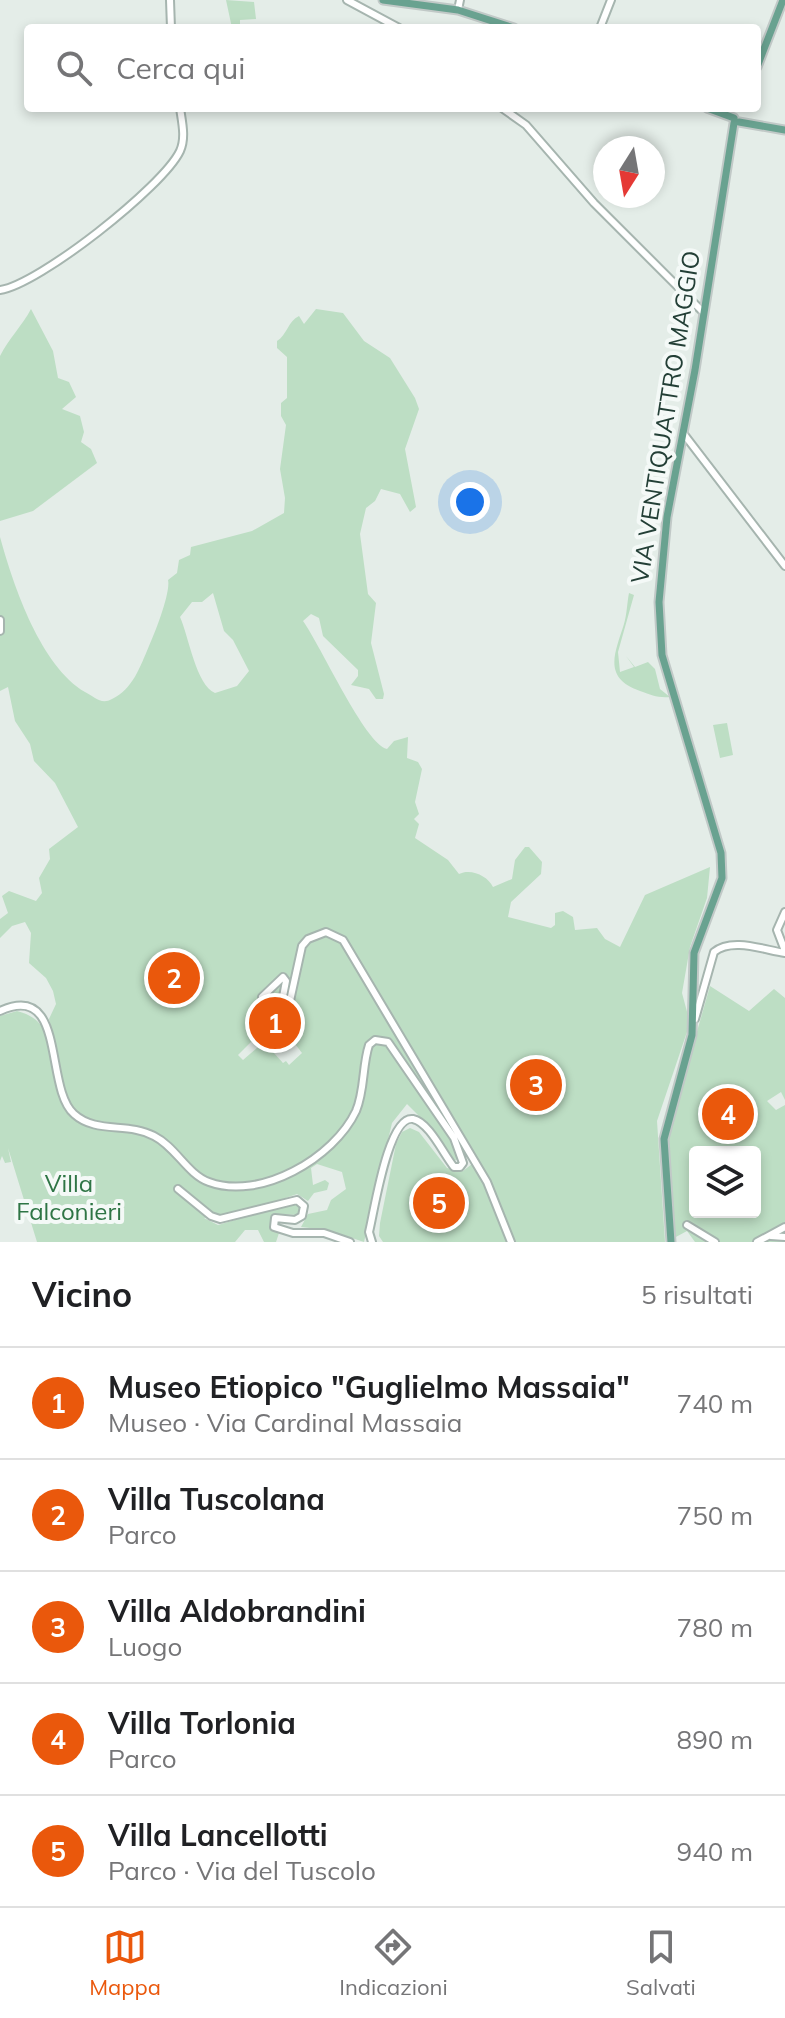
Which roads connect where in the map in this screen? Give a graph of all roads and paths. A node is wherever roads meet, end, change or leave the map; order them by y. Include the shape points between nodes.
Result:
1 (170, 0) edge
2 (383, 0) edge
3 (460, 0) edge
4 (611, 0) edge
5 (783, 0) edge
6 (352, 1) edge
7 (458, 10) junction
8 (171, 24) edge
9 (392, 24) edge
10 (502, 24) edge
11 (602, 24) edge
12 (761, 57) edge
13 (180, 112) edge
14 (508, 112) edge
15 (716, 112) edge
16 (736, 121) junction
17 (785, 130) edge
18 (0, 290) edge
19 (702, 311) junction
20 (683, 433) junction
21 (785, 566) edge
22 (0, 620) edge
23 (0, 631) edge
24 (785, 912) edge
25 (785, 952) edge
26 (692, 978) junction
27 (706, 982) junction
28 (262, 997) dead end
29 (0, 1011) edge
30 (692, 1030) junction
31 (467, 1159) junction
32 (178, 1189) dead end
33 (687, 1225) dead end
34 (785, 1227) edge
35 (771, 1236) junction
36 (785, 1237) edge
37 (350, 1242) edge
38 (372, 1242) edge
39 (511, 1242) edge
40 (671, 1242) edge
41 (715, 1242) edge
42 (757, 1242) edge

1 - 8 street
2 - 7 main road
3 - 7 street
4 - 11 street
5 - 12 main road
6 - 9 street
7 - 10 main road
13 - 18 street via 181,149 126,211 30,279
14 - 19 street via 526,125 594,203
15 - 16 main road
16 - 17 main road
16 - 19 main road, VIA VENTIQUATTRO MAGGIO
19 - 20 main road, VIA VENTIQUATTRO MAGGIO
20 - 21 street
20 - 26 main road, VIA VENTIQUATTRO MAGGIO via 666,528 659,602 662,655 721,853 722,878 694,953
22 - 23 street
24 - 25 street via 777,930
25 - 27 street via 721,945
26 - 27 street via 694,986
26 - 30 main road, VIA VENTIQUATTRO MAGGIO
27 - 30 street
28 - 31 street via 283,977 281,1007 289,1009 302,946 326,932 343,940
29 - 31 street via 15,1006 31,1009 48,1023 63,1101 73,1113 100,1127 134,1128 153,1135 210,1182 269,1184 321,1150 355,1112 367,1049 380,1039
30 - 40 main road, VIA VENTIQUATTRO MAGGIO via 664,1139
31 - 38 street via 454,1167 417,1121 400,1125 389,1148 369,1232
31 - 39 street via 487,1182
32 - 37 street via 220,1219 297,1200 304,1206 302,1216 275,1218 274,1227
33 - 41 street
34 - 35 street
35 - 36 street
35 - 42 street

